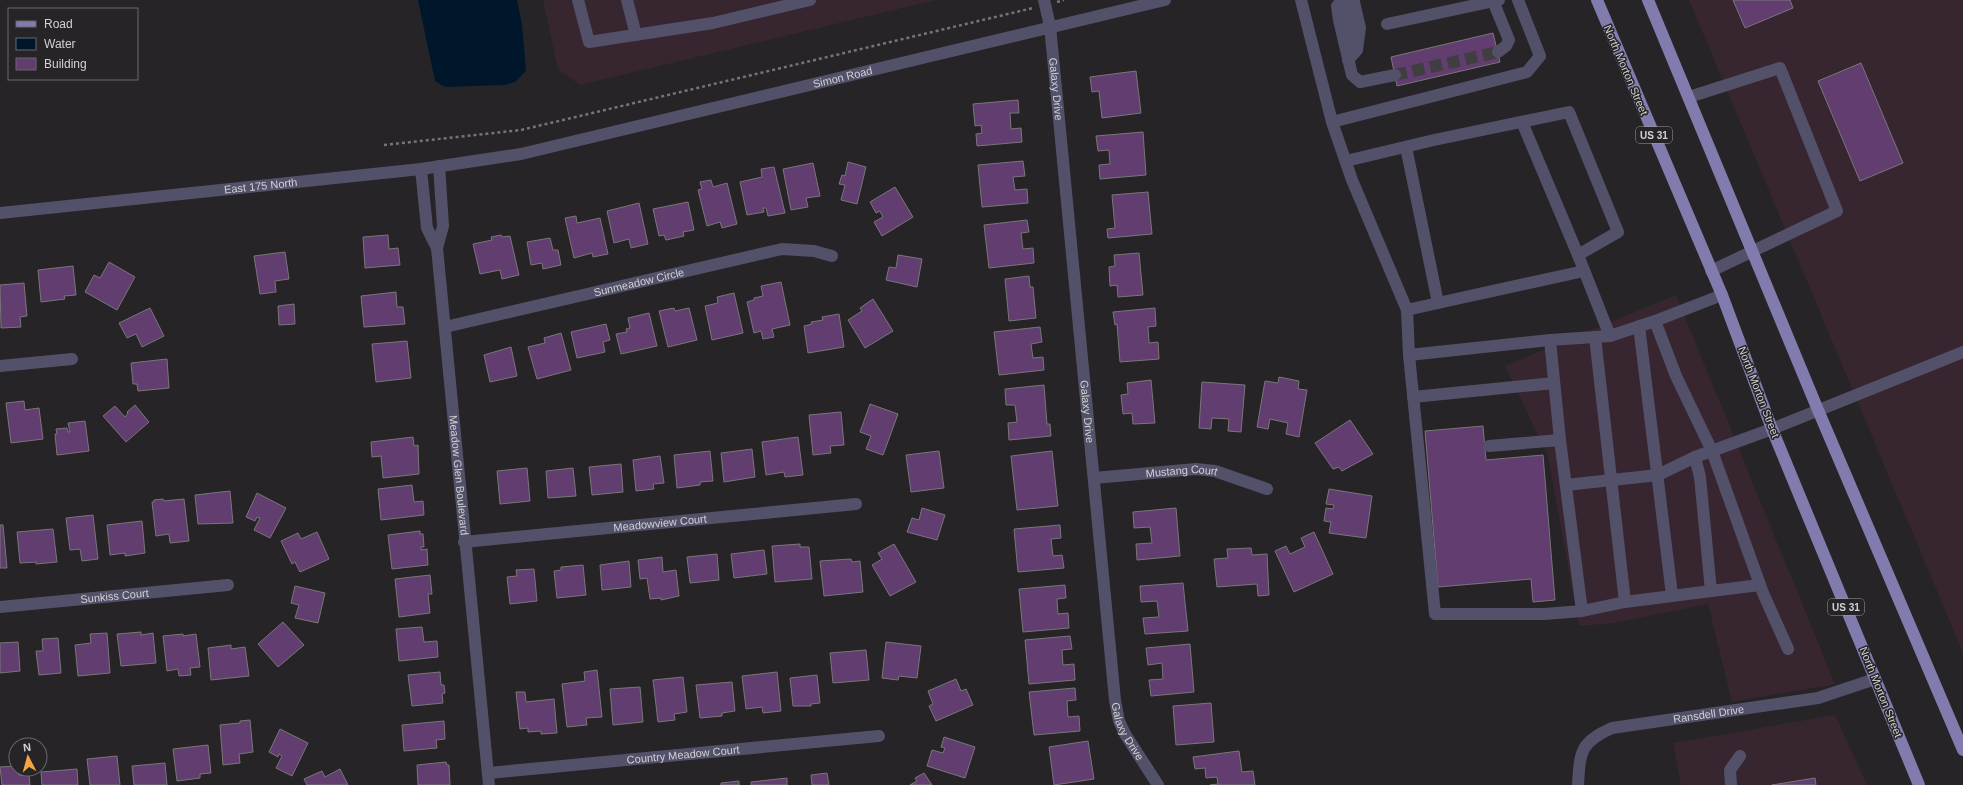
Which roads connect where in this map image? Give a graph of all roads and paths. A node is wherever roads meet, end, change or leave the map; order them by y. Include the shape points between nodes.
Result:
1 (578, 0) edge
2 (627, 0) edge
3 (810, 0) edge
4 (1044, 0) edge
5 (1165, 0) edge
6 (1301, 0) edge
7 (1342, 0) edge
8 (1345, 0) edge
9 (1350, 0) edge
10 (1518, 0) edge
11 (1596, 0) edge
12 (1648, 0) edge
13 (1496, 1) edge
14 (1010, 14) dead end
15 (1387, 24) dead end
16 (1050, 26) junction
17 (636, 35) junction
18 (1498, 52) tunnel mouth
19 (1348, 60) junction
20 (1395, 75) tunnel mouth
21 (1689, 97) junction
22 (1332, 122) junction
23 (1522, 122) junction
24 (384, 145) dead end
25 (1406, 147) junction
26 (521, 154) joint
27 (1346, 161) junction
28 (439, 166) junction
29 (421, 169) junction
30 (0, 213) edge
31 (437, 248) junction
32 (1754, 252) junction
33 (1578, 255) junction
34 (832, 256) dead end
35 (1584, 271) junction
36 (1711, 271) junction
37 (1722, 295) junction
38 (1438, 303) junction
39 (1407, 310) junction
40 (1655, 321) junction
41 (1639, 326) junction
42 (445, 327) junction
43 (1610, 336) junction
44 (1595, 337) junction
45 (1550, 340) junction
46 (1963, 352) edge
47 (1409, 355) junction
48 (72, 359) dead end
49 (0, 366) edge
50 (1554, 383) junction
51 (1413, 397) junction
52 (1818, 410) junction
53 (1772, 429) junction
54 (1560, 440) junction
55 (1489, 446) dead end
56 (1712, 450) junction
57 (1695, 457) junction
58 (1658, 474) junction
59 (1094, 478) junction
60 (1611, 480) junction
61 (1566, 485) junction
62 (1267, 489) dead end
63 (856, 504) dead end
64 (464, 542) junction
65 (228, 585) dead end
66 (1760, 585) junction
67 (1711, 592) junction
68 (1672, 595) junction
69 (1626, 602) junction
70 (0, 607) edge
71 (1582, 611) junction
72 (1788, 648) dead end
73 (1875, 678) junction
74 (879, 736) dead end
75 (1963, 750) edge
76 (1740, 756) dead end
77 (488, 779) edge
78 (1158, 785) edge
79 (1578, 785) edge
80 (1731, 785) edge
81 (1919, 785) edge

1 - 17 street via 589,42
2 - 17 street
3 - 17 street via 713,23
4 - 16 street, Galaxy Drive
5 - 16 street, Simon Road
6 - 22 street
7 - 19 street via 1337,6
8 - 19 street via 1353,36
9 - 19 street via 1354,2 1360,28 1357,50
10 - 22 street via 1540,56 1527,72
11 - 36 main road, North Morton Street / US 31
12 - 21 main road
13 - 15 street
13 - 18 street via 1509,40
14 - 24 path via 521,130
16 - 26 street, Simon Road via 914,61
16 - 59 street, Galaxy Drive
19 - 20 street via 1352,75 1360,82
21 - 32 main road
21 - 32 street via 1780,68 1837,211
22 - 27 street
23 - 25 street
23 - 33 street
23 - 33 street via 1569,112 1618,232
25 - 27 street
25 - 38 street
26 - 28 street, East 175 North
27 - 39 street
28 - 29 street, East 175 North
28 - 31 street via 443,226
29 - 30 street, East 175 North
29 - 31 street, Meadow Glen Boulevard via 427,228
31 - 42 street, Meadow Glen Boulevard
32 - 36 street
32 - 52 main road
33 - 35 street
34 - 42 street, Sunmeadow Circle via 814,251 782,248
35 - 38 street
35 - 43 street
36 - 37 main road, North Morton Street / US 31
37 - 40 street
37 - 53 main road, North Morton Street / US 31
38 - 39 street
39 - 47 street
40 - 41 street
40 - 56 street via 1676,376
41 - 43 street
41 - 58 street
42 - 64 street, Meadow Glen Boulevard
43 - 44 street
44 - 45 street
44 - 60 street
45 - 47 street
45 - 50 street
46 - 52 street
47 - 51 street
48 - 49 street
50 - 51 street
50 - 54 street
51 - 71 street via 1436,614 1544,614
52 - 53 street
52 - 75 main road
53 - 56 street
53 - 73 main road, North Morton Street / US 31
54 - 55 street
54 - 61 street
56 - 57 street
56 - 66 street
57 - 58 street
57 - 67 street via 1700,477
58 - 60 street
58 - 68 street
59 - 62 street, Mustang Court via 1196,469 1215,471
59 - 78 street, Galaxy Drive via 1119,721
60 - 61 street
60 - 69 street
61 - 71 street
63 - 64 street, Meadowview Court
64 - 77 street, Meadow Glen Boulevard
65 - 70 street, Sunkiss Court
66 - 67 street
66 - 72 street
67 - 68 street
68 - 69 street
69 - 71 street
73 - 79 street, Ransdell Drive via 1818,698 1612,728 1595,735 1586,744 1580,760
73 - 81 main road, North Morton Street / US 31
74 - 77 street, Country Meadow Court
76 - 80 street via 1730,770

